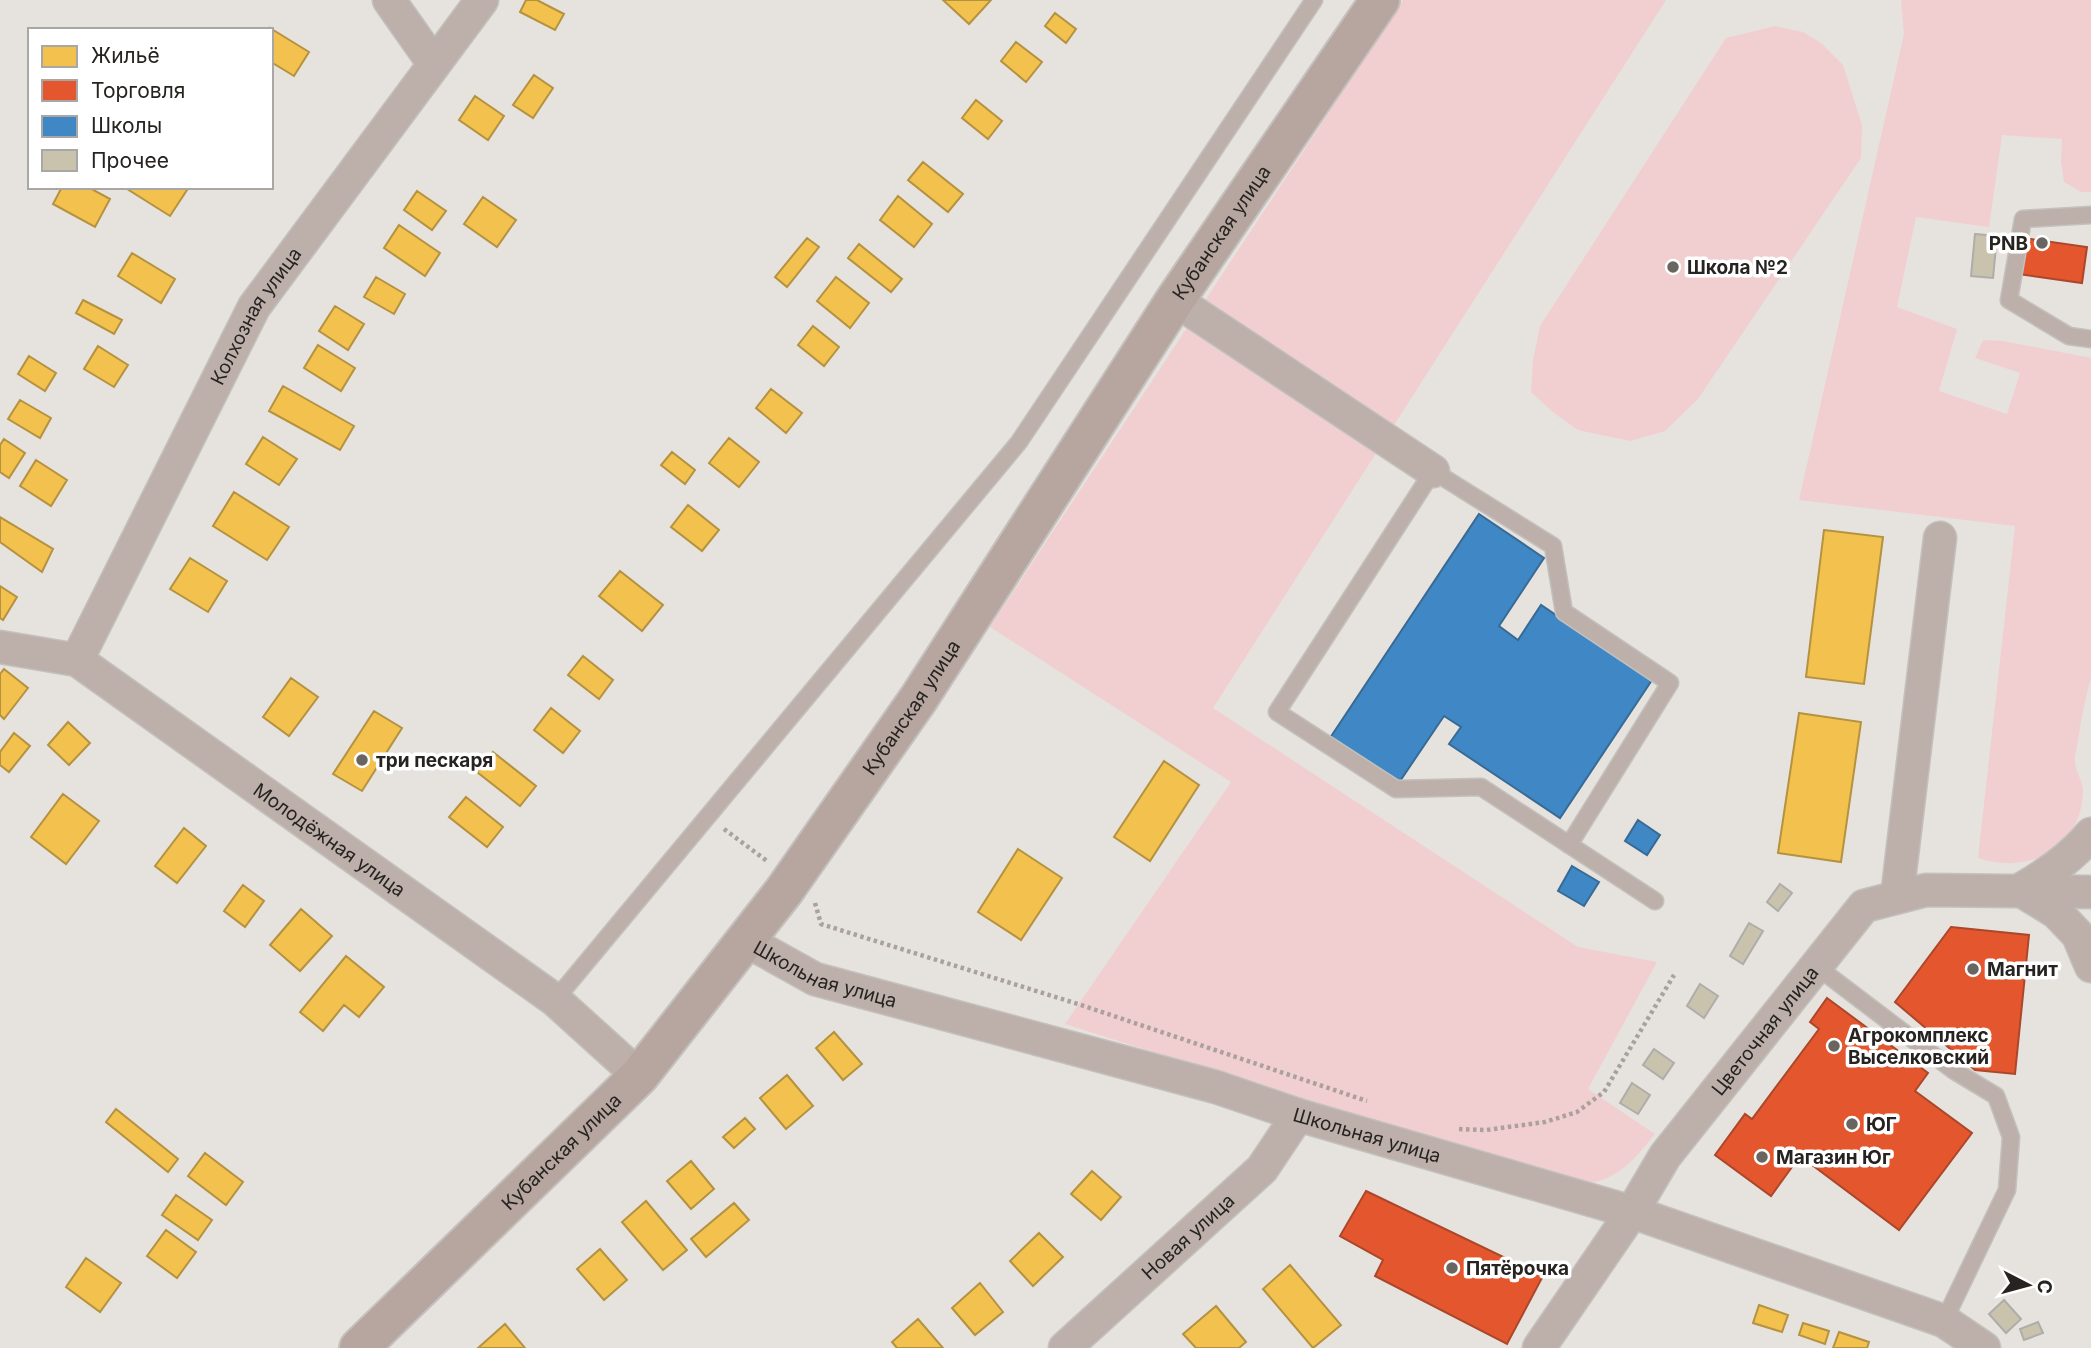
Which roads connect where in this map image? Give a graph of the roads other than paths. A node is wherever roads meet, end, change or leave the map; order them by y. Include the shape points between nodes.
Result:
1 (389, 0) edge
2 (482, 0) edge
3 (1314, 0) edge
4 (1380, 0) edge
5 (434, 64) junction
6 (2091, 215) edge
7 (1175, 300) junction
8 (2091, 339) edge
9 (1433, 471) junction
10 (1940, 538) dead end
11 (0, 647) edge
12 (77, 660) junction
13 (2091, 834) edge
14 (1569, 845) junction
15 (2020, 890) junction
16 (2091, 892) edge
17 (1897, 897) junction
18 (1655, 901) dead end
19 (745, 940) junction
20 (1816, 966) junction
21 (2091, 966) edge
22 (555, 1000) junction
23 (639, 1076) junction
24 (1298, 1115) junction
25 (1632, 1212) junction
26 (1944, 1321) junction
27 (359, 1348) edge
28 (1065, 1348) edge
29 (1539, 1348) edge
30 (1984, 1348) edge

1 - 5 street
2 - 5 street, Колхозная улица
3 - 22 lane via 1019,442
4 - 7 main road, Кубанская улица
5 - 12 street, Колхозная улица via 254,307
6 - 8 lane via 2023,219 2009,299 2069,336
7 - 9 street
7 - 19 main road, Кубанская улица via 919,698
9 - 14 lane via 1553,546 1564,612 1670,683
9 - 14 lane via 1277,712 1396,789 1481,787
10 - 17 street
11 - 12 street, Молодёжная улица
12 - 22 street, Молодёжная улица
13 - 15 street via 2053,870
14 - 18 lane
15 - 16 street, Цветочная улица
15 - 17 street, Цветочная улица via 1926,890
15 - 21 street via 2056,912 2078,935
17 - 20 street, Цветочная улица via 1864,906
19 - 23 main road, Кубанская улица
19 - 24 street, Школьная улица via 815,979 1216,1087
20 - 25 street, Цветочная улица via 1665,1156
20 - 26 lane via 1953,1070 1996,1096 2011,1137 2007,1190
22 - 23 street, Молодёжная улица
23 - 27 main road, Кубанская улица
24 - 25 street, Школьная улица
24 - 28 street, Новая улица via 1262,1169
25 - 26 street, Школьная улица
25 - 29 street, Цветочная улица
26 - 30 street, Школьная улица

